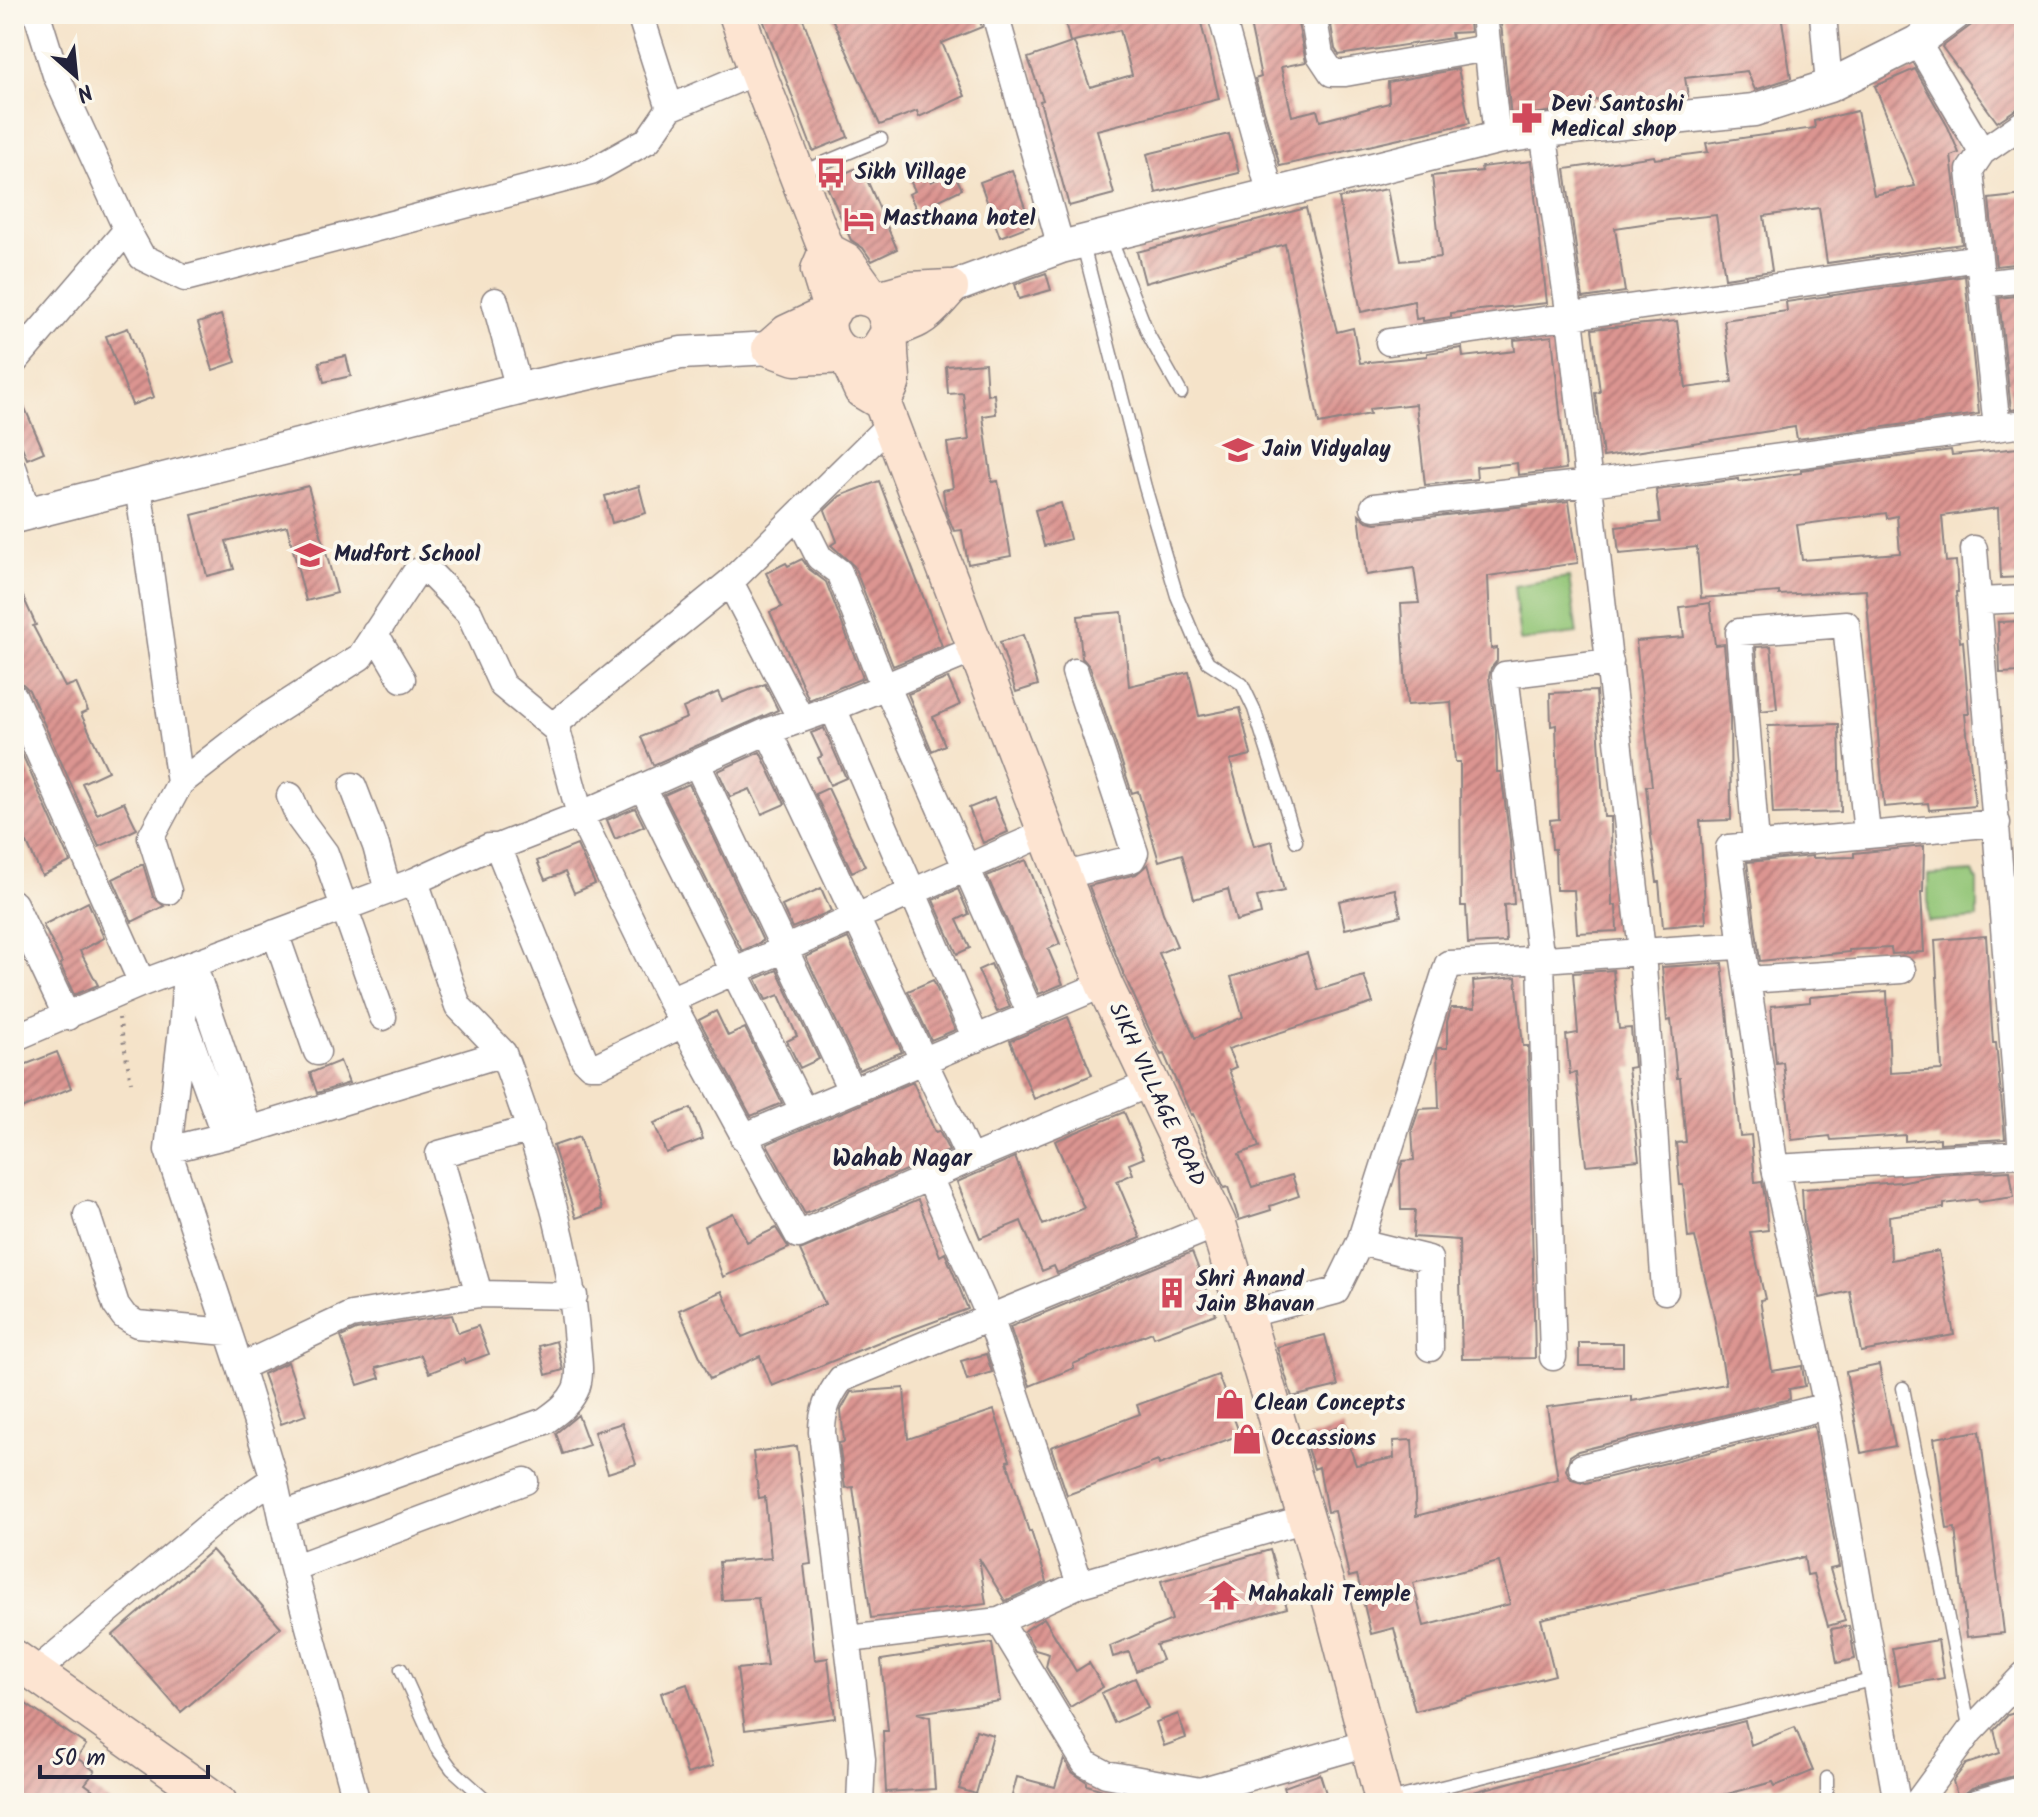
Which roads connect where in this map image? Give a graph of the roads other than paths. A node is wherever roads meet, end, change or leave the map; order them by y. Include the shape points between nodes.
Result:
1 (37, 14) edge
2 (640, 14) edge
3 (737, 14) edge
4 (995, 14) edge
5 (1221, 14) edge
6 (1313, 14) edge
7 (1484, 14) edge
8 (1823, 14) edge
9 (1934, 25) edge
10 (1487, 48) junction
11 (757, 71) junction
12 (1829, 86) junction
13 (670, 108) junction
14 (2024, 123) edge
15 (1543, 131) junction
16 (1497, 138) junction
17 (881, 139) dead end
18 (1982, 152) junction
19 (799, 173) junction
20 (1271, 195) junction
21 (127, 230) junction
22 (1084, 241) junction
23 (827, 251) junction
24 (1979, 258) junction
25 (2024, 279) edge
26 (1982, 284) junction
27 (950, 288) junction
28 (874, 300) junction
29 (495, 301) dead end
30 (832, 312) junction
31 (1570, 318) junction
32 (889, 333) junction
33 (1389, 342) dead end
34 (770, 348) junction
35 (846, 355) junction
36 (14, 362) edge
37 (519, 389) junction
38 (1181, 393) dead end
39 (886, 414) junction
40 (2024, 424) edge
41 (1997, 428) junction
42 (14, 470) edge
43 (1590, 483) junction
44 (138, 486) junction
45 (1374, 507) dead end
46 (21, 515) edge
47 (798, 515) junction
48 (1974, 549) dead end
49 (730, 582) junction
50 (2024, 599) edge
51 (1979, 601) junction
52 (375, 633) junction
53 (976, 649) junction
54 (1610, 662) junction
55 (1075, 672) dead end
56 (402, 679) dead end
57 (885, 686) junction
58 (14, 697) edge
59 (833, 708) junction
60 (801, 719) junction
61 (557, 730) junction
62 (768, 731) junction
63 (697, 764) junction
64 (180, 783) junction
65 (353, 786) dead end
66 (643, 788) junction
67 (290, 796) dead end
68 (580, 815) junction
69 (1997, 823) junction
70 (1045, 833) junction
71 (1867, 834) junction
72 (1296, 841) dead end
73 (1756, 844) junction
74 (498, 847) junction
75 (967, 868) junction
76 (1061, 876) junction
77 (415, 881) junction
78 (168, 891) dead end
79 (388, 891) junction
80 (912, 892) junction
81 (14, 904) edge
82 (344, 907) junction
83 (855, 917) junction
84 (275, 933) junction
85 (1742, 946) junction
86 (784, 948) junction
87 (1642, 951) junction
88 (1541, 961) junction
89 (189, 966) junction
90 (1902, 970) dead end
91 (733, 971) junction
92 (1747, 980) junction
93 (142, 983) junction
94 (1104, 984) junction
95 (670, 1000) junction
96 (1031, 1015) junction
97 (67, 1017) junction
98 (383, 1017) dead end
99 (183, 1020) junction
100 (683, 1024) junction
101 (14, 1038) edge
102 (976, 1039) junction
103 (317, 1052) dead end
104 (503, 1053) junction
105 (922, 1060) junction
106 (1151, 1083) junction
107 (851, 1090) junction
108 (803, 1110) junction
109 (531, 1129) junction
110 (237, 1133) junction
111 (743, 1137) junction
112 (168, 1150) junction
113 (970, 1159) junction
114 (1775, 1168) junction
115 (929, 1177) junction
116 (87, 1215) dead end
117 (1218, 1224) junction
118 (1360, 1242) junction
119 (1665, 1291) dead end
120 (479, 1294) junction
121 (574, 1296) junction
122 (1245, 1315) junction
123 (990, 1317) junction
124 (228, 1332) junction
125 (1430, 1348) dead end
126 (1553, 1357) dead end
127 (240, 1367) junction
128 (1903, 1388) dead end
129 (1827, 1406) junction
130 (1582, 1467) dead end
131 (274, 1479) junction
132 (525, 1481) dead end
133 (282, 1515) junction
134 (1306, 1519) junction
135 (293, 1568) junction
136 (1080, 1584) junction
137 (999, 1621) junction
138 (849, 1639) junction
139 (24, 1666) edge
140 (401, 1669) dead end
141 (2024, 1675) edge
142 (1875, 1679) junction
143 (1970, 1731) junction
144 (1368, 1743) junction
145 (1827, 1778) dead end
146 (2024, 1789) edge
147 (866, 1802) edge
148 (1384, 1802) edge
149 (219, 1803) edge
150 (357, 1803) edge
151 (490, 1803) edge
152 (1827, 1803) edge
153 (1897, 1803) edge
154 (1917, 1803) edge
155 (1976, 1803) edge

1 - 21 street via 56,75
2 - 13 street
3 - 11 main road
4 - 22 street
5 - 20 street
6 - 10 street via 1320,55 1332,73
7 - 10 street
8 - 12 street
9 - 12 street
9 - 18 street
10 - 16 street
11 - 13 street
11 - 19 main road
12 - 15 street via 1754,110
13 - 21 street via 648,140 591,172 185,278 142,257
14 - 18 street
15 - 16 street
15 - 31 street
16 - 20 street
17 - 19 lane
18 - 24 street via 1970,170
19 - 23 main road
20 - 22 street
21 - 36 street
22 - 27 street
22 - 38 lane
22 - 72 lane via 1177,596 1208,662 1242,684
23 - 28 main road via 846,261
23 - 30 main road via 819,270
24 - 26 street
24 - 31 street
25 - 26 street
26 - 41 street
27 - 28 main road via 910,290
27 - 32 main road via 921,317
28 - 30 main road via 855,296
28 - 32 main road via 887,314
29 - 37 street
30 - 34 main road via 787,333
30 - 35 main road via 828,332
31 - 33 street
31 - 43 street
32 - 35 main road via 873,354
32 - 39 main road via 892,383
34 - 35 main road via 795,357
34 - 37 street via 681,353
35 - 39 main road via 862,390
37 - 44 street
39 - 47 street
39 - 53 main road, SIKH VILLAGE ROAD
40 - 41 street
41 - 43 street
42 - 46 street
43 - 45 street
43 - 54 street
44 - 46 street
44 - 64 street
47 - 49 street
47 - 57 street via 819,557 839,572
48 - 51 street
49 - 60 street
49 - 61 street via 560,720
50 - 51 street
51 - 69 street
52 - 56 street
52 - 61 street via 416,572 427,570 469,613 502,685
52 - 64 street via 360,657 260,721
53 - 57 street
53 - 70 main road, SIKH VILLAGE ROAD
54 - 87 street
54 - 88 street via 1505,675
55 - 76 street via 1135,853 1132,859
57 - 59 street
57 - 75 street
58 - 93 street
59 - 60 street
59 - 80 street
60 - 62 street
61 - 68 street
62 - 63 street
62 - 83 street
63 - 66 street
63 - 86 street
64 - 78 street via 151,837
65 - 79 street
66 - 68 street
66 - 91 street
67 - 82 street via 325,853
68 - 74 street
68 - 95 street
69 - 71 street
69 - 114 street via 2022,1154
70 - 75 street
70 - 76 main road, SIKH VILLAGE ROAD
71 - 73 street
71 - 73 street via 1846,624 1739,632
73 - 85 street via 1729,848
74 - 77 street
74 - 100 street via 590,1065
75 - 80 street
75 - 96 street
76 - 94 main road, SIKH VILLAGE ROAD
77 - 79 street
77 - 104 street via 458,1006
79 - 82 street
80 - 83 street
80 - 102 street
81 - 97 street
82 - 84 street
82 - 98 street
83 - 86 street
83 - 105 street
84 - 89 street
84 - 103 street
85 - 87 street
85 - 92 street
86 - 91 street
86 - 107 street
87 - 88 street
87 - 119 street
88 - 118 street via 1448,964
88 - 126 street
89 - 93 street
89 - 99 street
89 - 110 street
90 - 92 street
91 - 95 street
91 - 108 street
92 - 114 street
93 - 97 street
94 - 96 street
94 - 106 main road, SIKH VILLAGE ROAD
95 - 100 street
96 - 102 street
97 - 101 street
99 - 110 street
99 - 112 street
100 - 111 street
102 - 105 street
104 - 109 street
104 - 110 street
105 - 107 street
105 - 113 street
106 - 113 street
106 - 117 main road, SIKH VILLAGE ROAD
107 - 108 street
108 - 111 street
109 - 120 street via 439,1154
109 - 121 street
110 - 112 street
111 - 115 street via 798,1235
112 - 124 street
113 - 115 street
114 - 129 street
115 - 123 street
116 - 124 street via 124,1316 137,1324
117 - 122 main road, SIKH VILLAGE ROAD
117 - 123 street
118 - 122 street via 1336,1291
118 - 125 street via 1429,1259
120 - 121 street
120 - 127 street via 351,1315
121 - 133 street via 579,1373 576,1390 563,1408 545,1421
122 - 134 main road, SIKH VILLAGE ROAD
123 - 136 street
123 - 138 street via 841,1379 828,1396 822,1432
124 - 127 street
127 - 131 street
128 - 143 lane
129 - 130 street
129 - 142 street
131 - 133 street
131 - 139 street
132 - 135 street
133 - 135 street
134 - 136 street
134 - 144 main road, SIKH VILLAGE ROAD
135 - 150 street
136 - 137 street
137 - 138 street
137 - 144 street via 1085,1763 1106,1774 1200,1791
138 - 147 street
139 - 149 main road
140 - 151 lane via 436,1747
141 - 143 street
142 - 148 lane
142 - 153 street
143 - 154 street
144 - 148 main road, SIKH VILLAGE ROAD
145 - 152 lane
146 - 155 street

